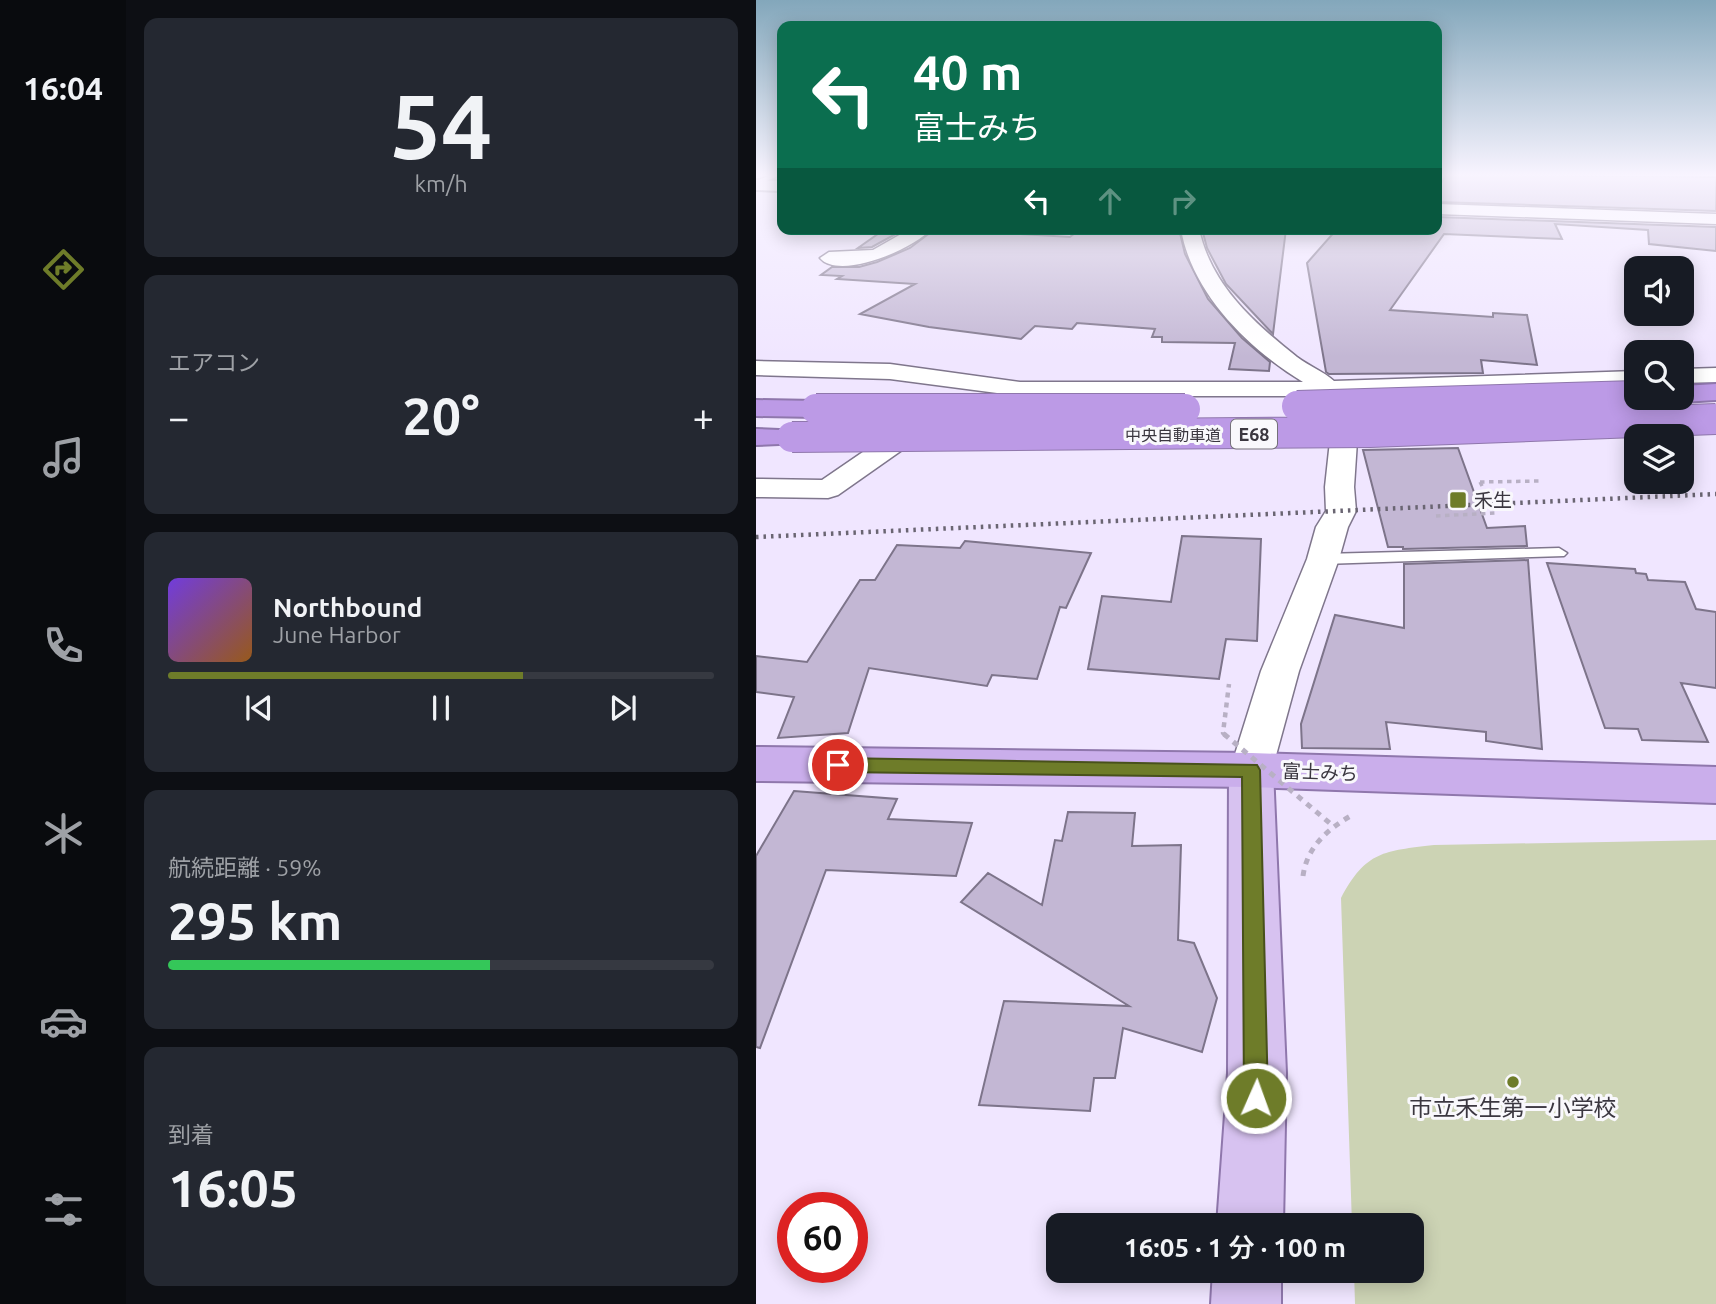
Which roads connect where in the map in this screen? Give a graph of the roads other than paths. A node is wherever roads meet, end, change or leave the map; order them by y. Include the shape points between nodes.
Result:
1 (912, 236) edge
2 (1191, 236) edge
3 (830, 258) dead end
4 (756, 369) edge
5 (1716, 375) edge
6 (1694, 376) edge
7 (1624, 378) edge
8 (976, 385) junction
9 (1328, 389) junction
10 (1716, 392) edge
11 (1694, 393) edge
12 (1624, 396) edge
13 (756, 408) edge
14 (1716, 419) edge
15 (756, 437) edge
16 (756, 488) edge
17 (1559, 553) dead end
18 (1323, 559) junction
19 (756, 764) edge
20 (1251, 770) junction
21 (1716, 785) edge
22 (1251, 1213) edge
23 (1247, 1283) edge
24 (1246, 1304) edge

1 - 3 street via 886,253 865,259
2 - 9 street via 1206,276 1239,315 1291,363
4 - 8 street via 848,369 935,376
5 - 6 street
7 - 9 street
8 - 9 street
8 - 16 street via 828,489
9 - 18 street via 1344,446 1341,511
10 - 11 highway
12 - 13 highway, 中央自動車道 / E68, bridge via 1214,408
14 - 15 highway, 中央自動車道 / E68, bridge via 1215,435
17 - 18 lane
18 - 20 street via 1280,671
19 - 20 highway, 富士みち
20 - 21 highway, 富士みち
20 - 22 main road via 1257,1073
23 - 24 main road

